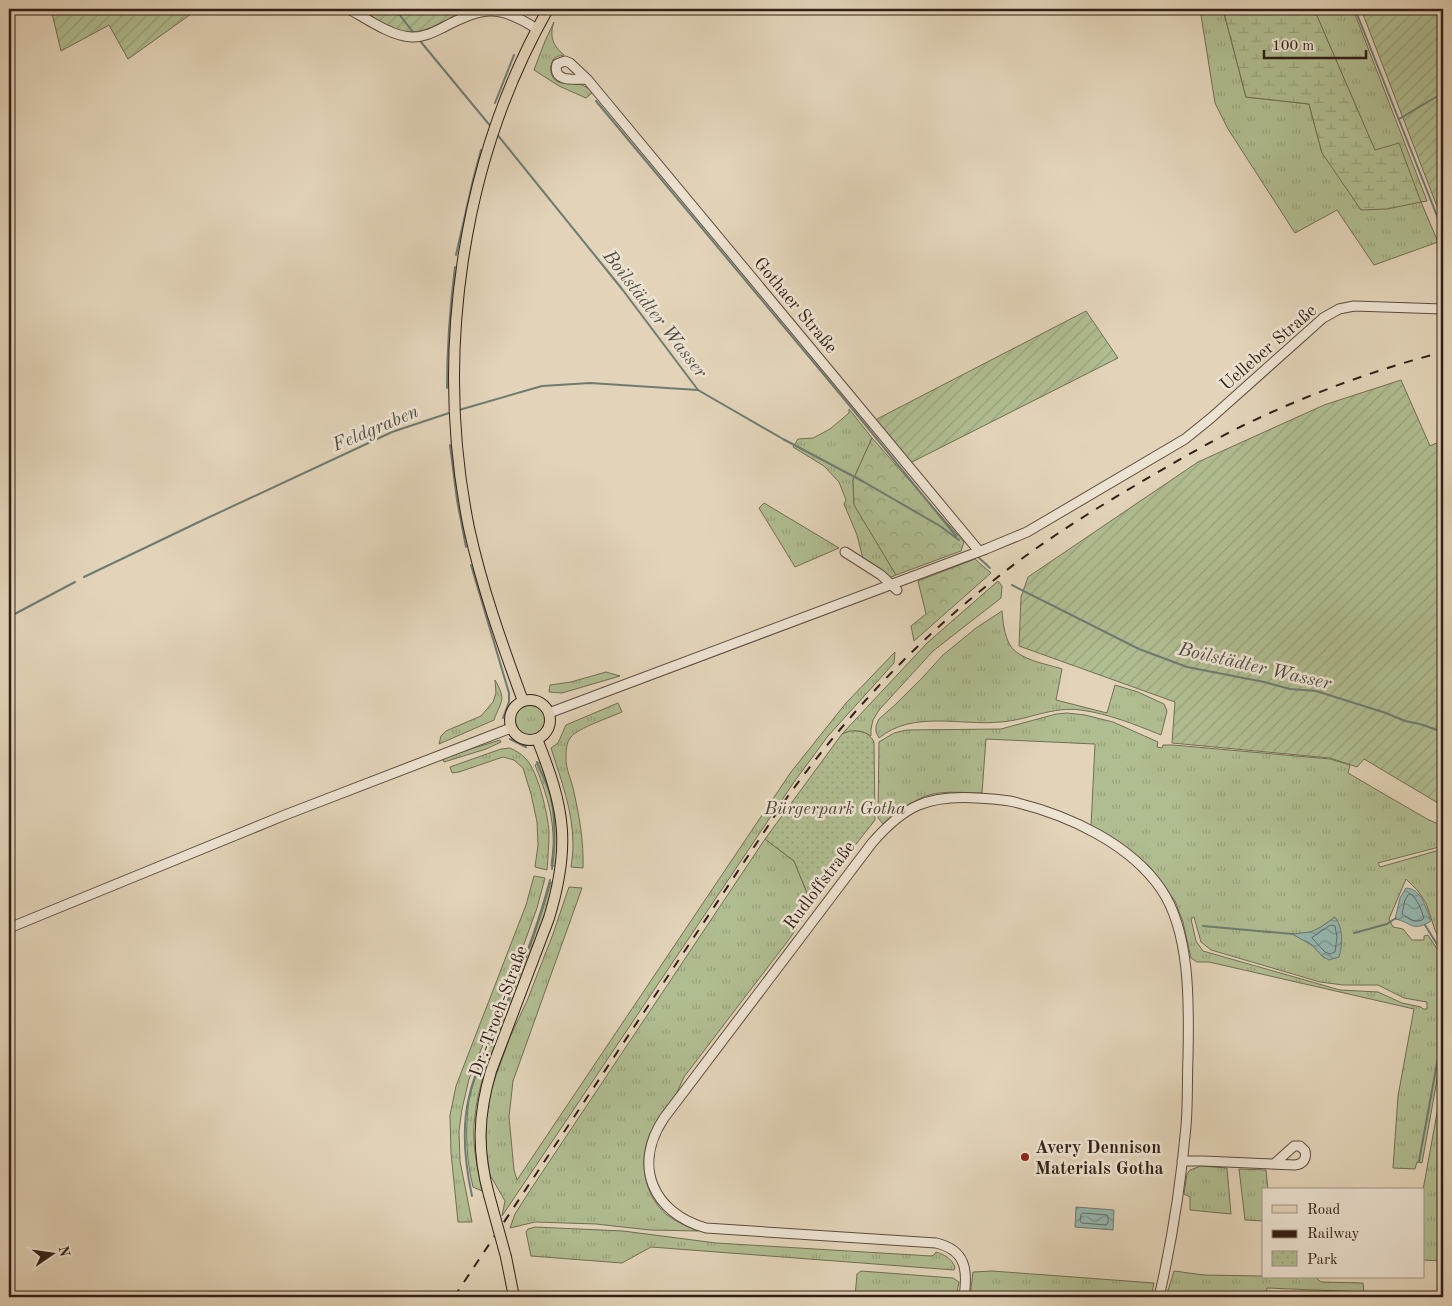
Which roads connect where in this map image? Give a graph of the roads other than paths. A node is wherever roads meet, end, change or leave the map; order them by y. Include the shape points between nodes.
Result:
1 (349, 9) edge
2 (548, 9) edge
3 (537, 29) junction
4 (587, 79) dead end
5 (1443, 309) edge
6 (979, 551) junction
7 (845, 552) dead end
8 (894, 587) junction
9 (523, 701) junction
10 (549, 713) junction
11 (512, 728) junction
12 (537, 739) junction
13 (9, 928) edge
14 (1182, 1161) junction
15 (1274, 1164) dead end
16 (514, 1297) edge
17 (964, 1297) edge
18 (1159, 1297) edge

1 - 3 street via 392,32 411,37 428,34 468,15 490,10 512,14
2 - 3 main road
3 - 9 main road via 520,63 497,125 477,191 462,269 456,328 456,421 469,528 499,638
4 - 6 street, Gothaer Straße
5 - 6 street, Uelleber Straße via 1360,306 1339,309 1323,318 1186,439 1026,532
6 - 8 street, Uelleber Straße
7 - 8 street
8 - 10 street, Uelleber Straße
9 - 10 main road via 538,702
9 - 11 main road via 512,712
10 - 12 main road via 549,729
11 - 12 main road via 522,739
11 - 13 street via 285,814
12 - 16 main road, Dr.-Troch-Straße, bridge via 561,810 562,861 556,898 484,1094 480,1140 489,1196
14 - 15 street
14 - 17 street, Rudloffstraße via 1186,1124 1188,998 1178,924 1161,889 1147,872 1108,840 1074,821 1045,810 1012,801 966,797 939,799 915,806 894,820 872,843 664,1118 650,1146 648,1164 652,1182 667,1207 692,1224 706,1228 947,1246 964,1263
14 - 18 street, Rudloffstraße

